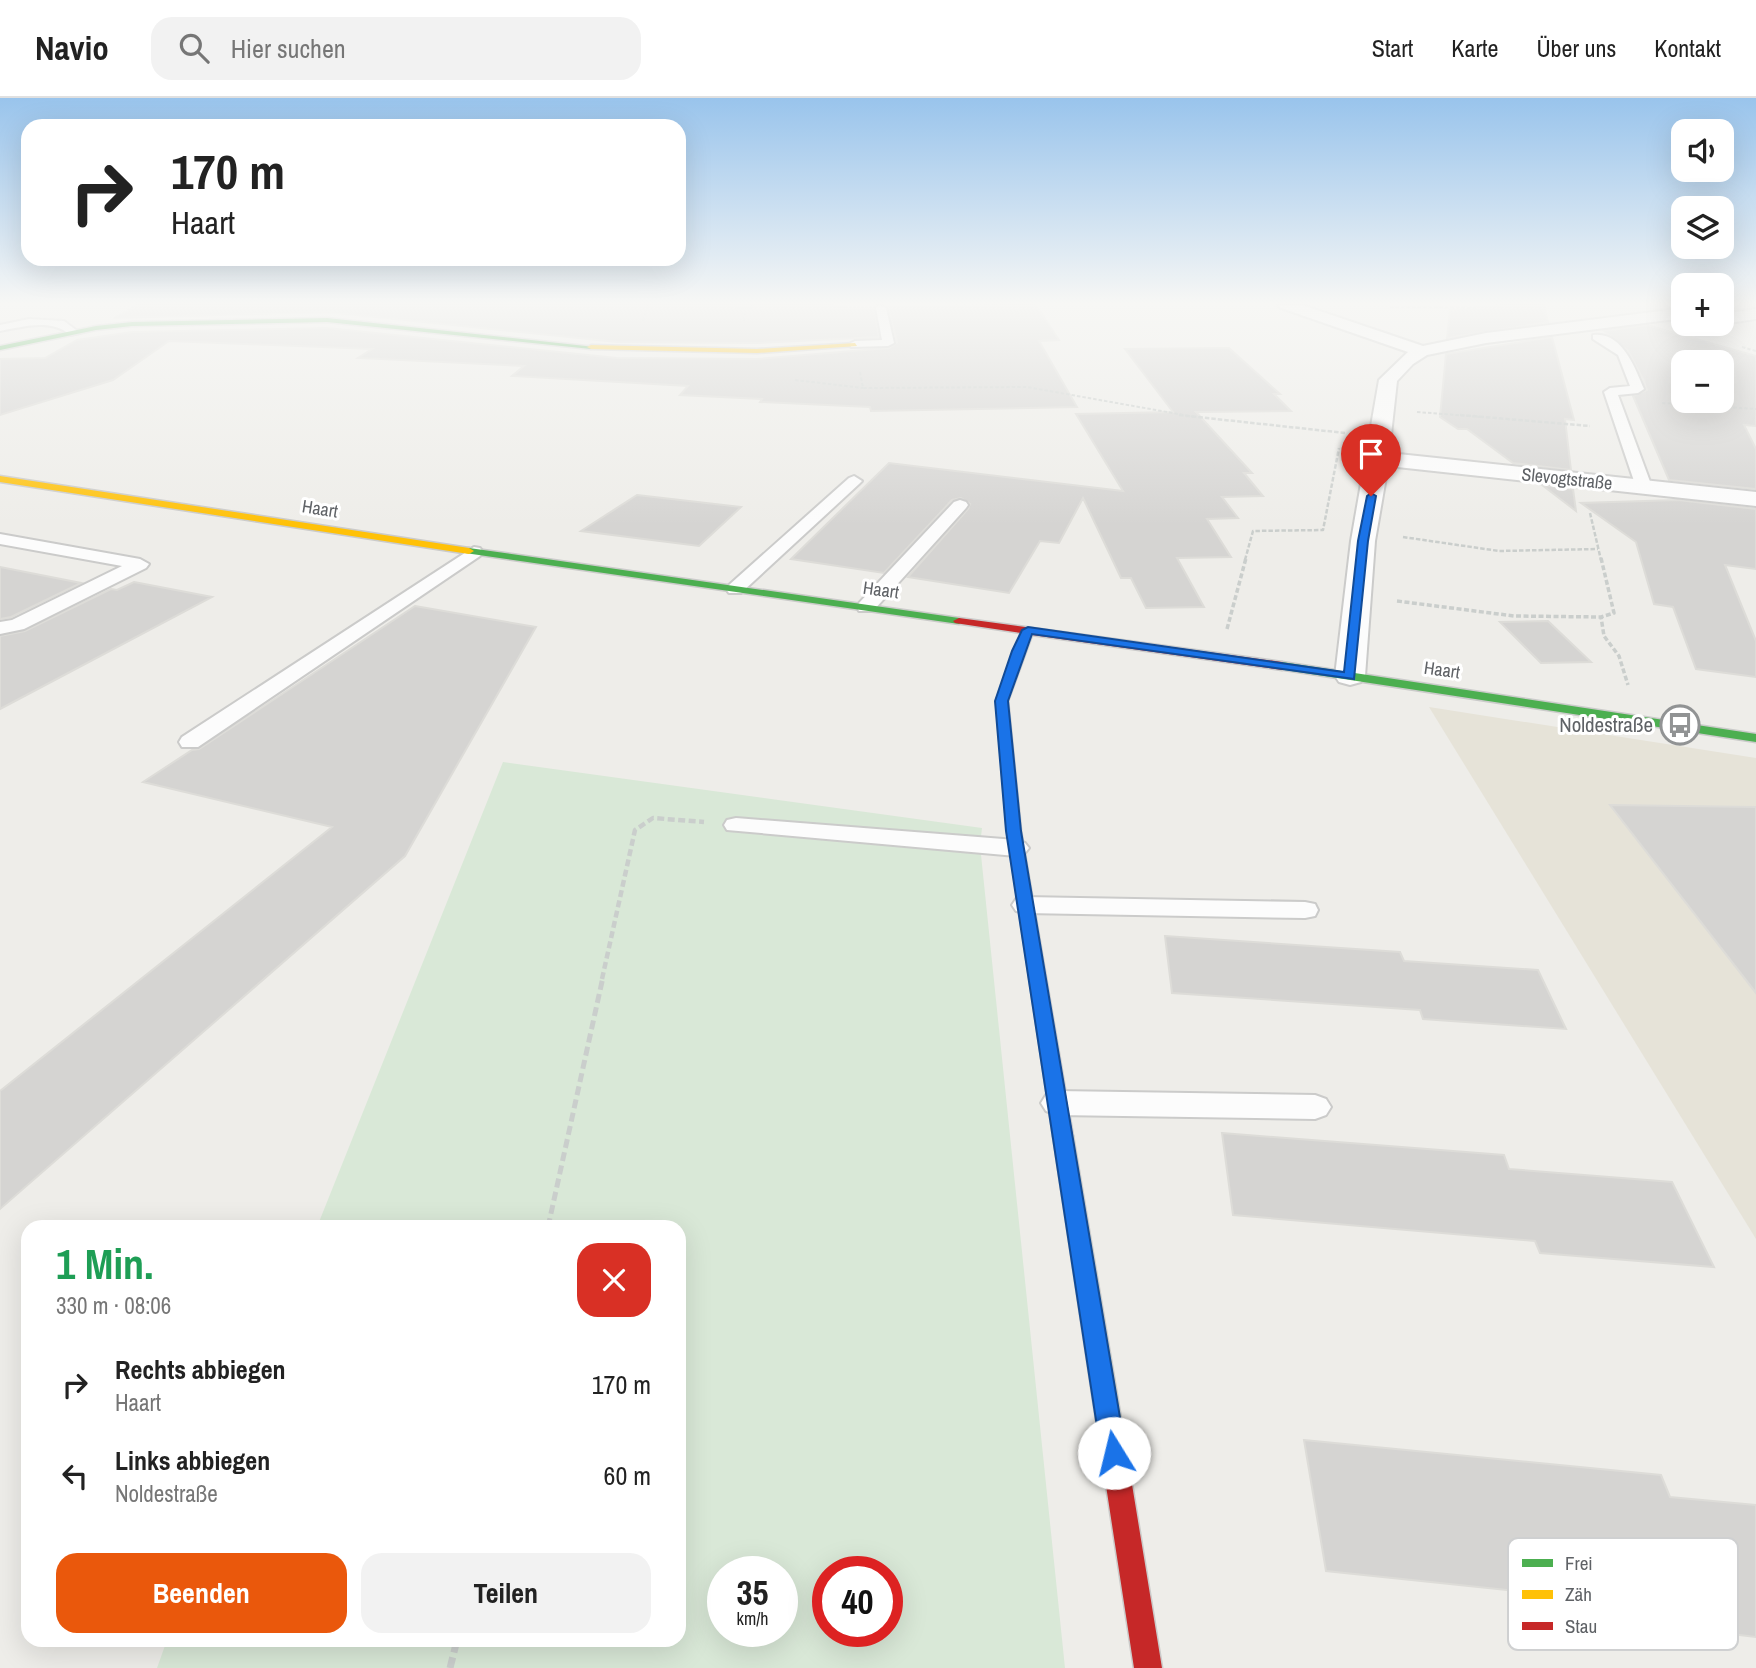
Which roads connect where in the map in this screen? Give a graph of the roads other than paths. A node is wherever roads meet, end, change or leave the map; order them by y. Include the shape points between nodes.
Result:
1 (1390, 378) edge
2 (1634, 378) edge
3 (1379, 447) junction
4 (0, 479) edge
5 (854, 481) dead end
6 (1644, 487) junction
7 (1756, 499) edge
8 (960, 505) dead end
9 (0, 539) edge
10 (474, 552) junction
11 (735, 589) junction
12 (866, 607) junction
13 (0, 628) edge
14 (1028, 630) junction
15 (1350, 676) junction
16 (1756, 738) edge
17 (190, 742) dead end
18 (736, 824) road end
19 (1016, 848) junction
20 (1025, 905) junction
21 (1305, 911) dead end
22 (1057, 1103) junction
23 (1315, 1107) dead end
24 (1148, 1668) edge

1 - 3 street
2 - 6 lane via 1638,389 1610,392
3 - 6 street, Slevogtstraße
3 - 15 street via 1363,541
4 - 10 street, Haart
5 - 11 lane
6 - 7 street, Slevogtstraße
8 - 12 lane
9 - 13 lane via 140,564 17,625
10 - 11 street, Haart
10 - 17 lane
11 - 12 street, Haart
12 - 14 street, Haart
14 - 15 street, Haart
14 - 19 street via 1002,701
15 - 16 street, Haart
18 - 19 lane
19 - 20 street
20 - 21 lane
20 - 22 street
22 - 23 lane
22 - 24 street

